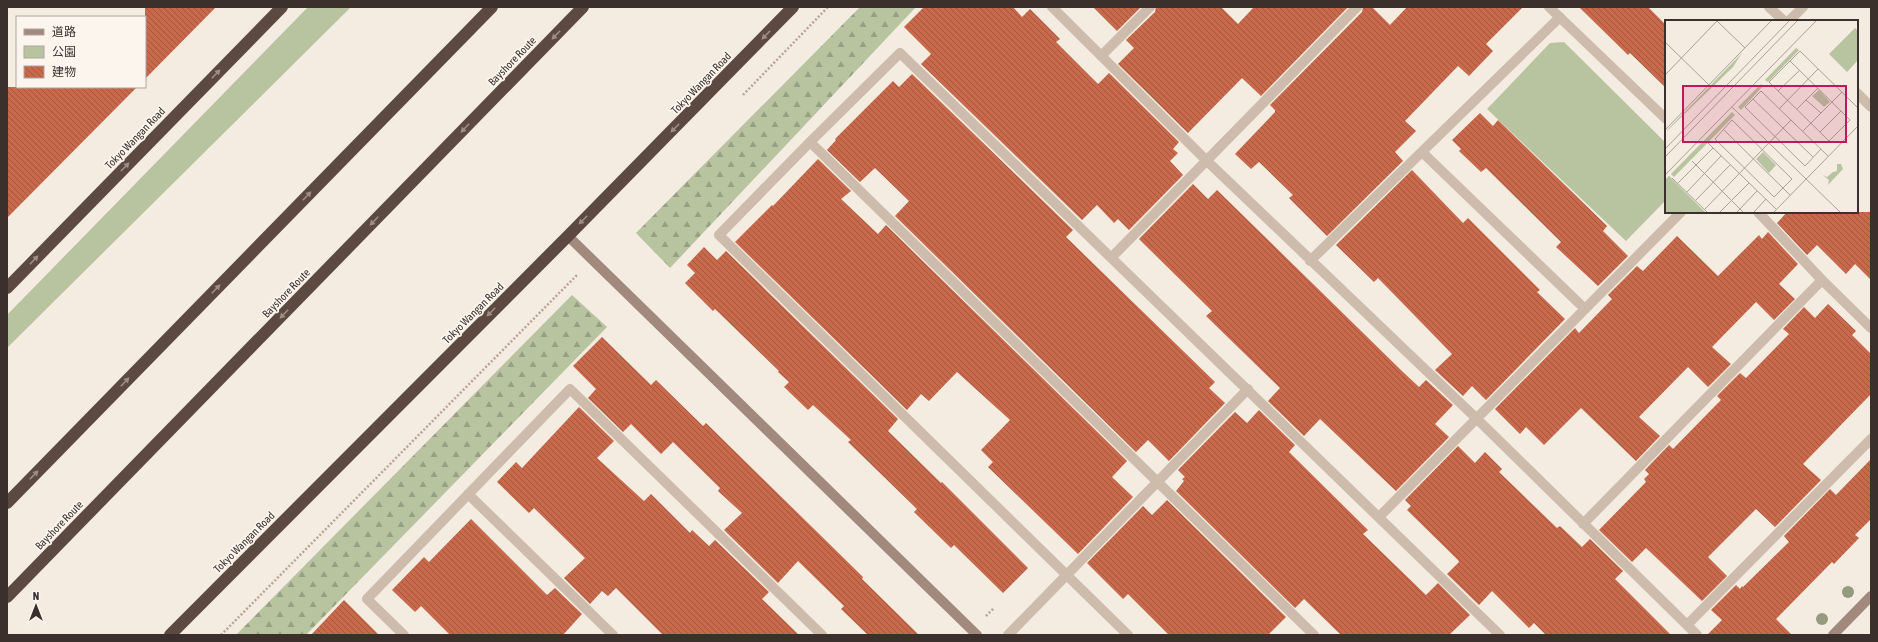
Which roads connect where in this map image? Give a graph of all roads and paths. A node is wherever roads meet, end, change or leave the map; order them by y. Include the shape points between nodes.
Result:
1 (282, 7) edge
2 (492, 7) edge
3 (584, 7) edge
4 (793, 7) edge
5 (828, 7) edge
6 (1052, 7) edge
7 (1150, 7) edge
8 (1357, 7) edge
9 (1549, 7) edge
10 (1769, 7) edge
11 (1803, 7) edge
12 (1560, 17) junction
13 (1783, 20) edge
14 (1790, 20) edge
15 (1101, 56) junction
16 (743, 95) dead end
17 (1858, 95) edge
18 (1871, 107) edge
19 (1665, 118) edge
20 (810, 142) junction
21 (1422, 152) junction
22 (1207, 161) junction
23 (1680, 213) edge
24 (1759, 213) edge
25 (568, 236) junction
26 (1112, 258) junction
27 (593, 260) junction
28 (1310, 261) junction
29 (1822, 280) junction
30 (7, 288) edge
31 (1585, 309) junction
32 (1871, 328) edge
33 (1248, 389) junction
34 (1476, 418) junction
35 (1871, 439) edge
36 (1157, 482) junction
37 (468, 494) junction
38 (7, 503) edge
39 (1379, 517) junction
40 (1583, 524) junction
41 (1067, 575) junction
42 (1871, 596) edge
43 (7, 597) edge
44 (1687, 625) junction
45 (170, 635) edge
46 (221, 635) edge
47 (404, 635) edge
48 (613, 635) edge
49 (822, 635) edge
50 (977, 635) edge
51 (1008, 635) edge
52 (1128, 635) edge
53 (1314, 635) edge
54 (1500, 635) edge
55 (1697, 635) edge
56 (1833, 635) edge

30 -> 1 highway, Tokyo Wangan Road
38 -> 2 highway
3 -> 43 highway, Bayshore Route
4 -> 25 highway, Tokyo Wangan Road
5 - 16 path
6 - 15 street
7 - 15 street
8 - 22 street
9 - 12 street
10 - 13 street
11 - 14 street
12 - 19 street
12 - 21 street
15 - 22 street
17 - 18 street
20 - 26 street via 900,53
20 - 36 street
20 - 41 street via 719,235
21 - 28 street
21 - 31 street
22 - 26 street
22 - 28 street
23 - 31 street
24 - 29 street
25 - 27 street
25 -> 45 highway, Tokyo Wangan Road
26 - 33 street
27 - 46 path
27 - 50 street
28 - 34 street
29 - 32 street
29 - 40 street
31 - 34 street
33 - 36 street
33 - 39 street
34 - 39 street
34 - 40 street
35 - 44 street
36 - 41 street
36 - 53 street
37 - 47 street via 367,599
37 - 48 street
37 - 49 street via 570,389
39 - 54 street
40 - 44 street
41 - 51 street
41 - 52 street
42 - 56 street
44 - 55 street

